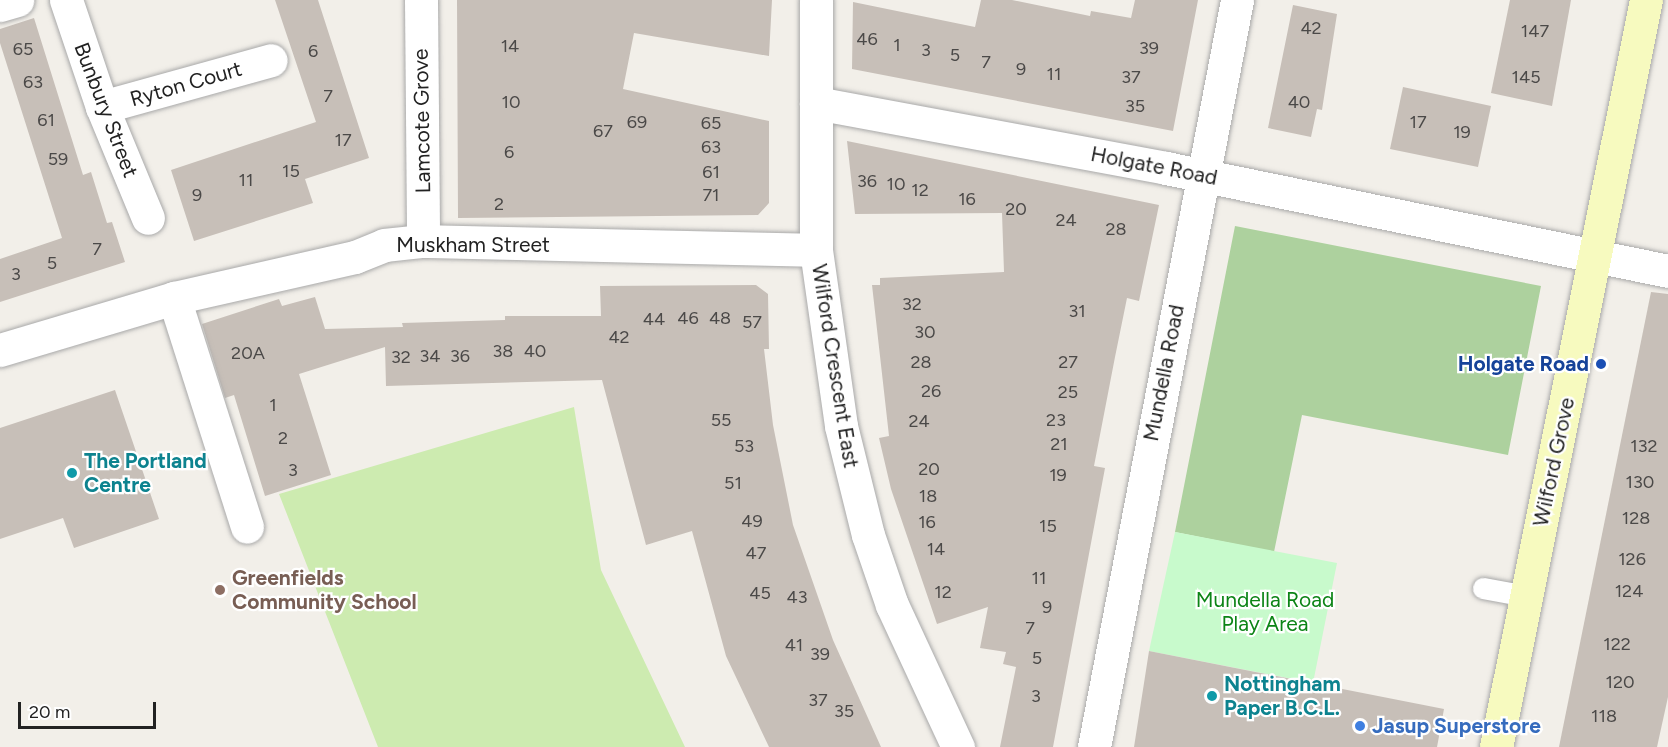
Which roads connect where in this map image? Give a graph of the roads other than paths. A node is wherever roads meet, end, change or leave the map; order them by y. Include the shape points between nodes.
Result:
1 (17, 0) edge
2 (66, 0) edge
3 (421, 0) edge
4 (816, 0) edge
5 (1237, 0) edge
6 (1646, 0) edge
7 (0, 5) edge
8 (271, 60) dead end
9 (816, 103) junction
10 (102, 107) junction
11 (1201, 175) junction
12 (148, 218) dead end
13 (423, 241) junction
14 (816, 250) junction
15 (1595, 257) junction
16 (1668, 271) edge
17 (174, 298) junction
18 (0, 350) edge
19 (247, 527) dead end
20 (1483, 588) dead end
21 (1526, 596) junction
22 (958, 747) edge
23 (1094, 747) edge
24 (1496, 747) edge

1 - 7 street
2 - 10 street, Bunbury Street
3 - 13 street, Lamcote Grove
4 - 9 street, Wilford Crescent East
5 - 11 street, Mundella Road
6 - 15 street, Wilford Grove
8 - 10 street, Ryton Court
9 - 11 street, Holgate Road
9 - 14 street, Wilford Crescent East
10 - 12 street, Bunbury Street
11 - 15 street, Holgate Road
11 - 23 street, Mundella Road
13 - 14 street, Muskham Street
13 - 17 street, Muskham Street via 384,245 355,257
14 - 22 street, Wilford Crescent East via 841,426 868,535 892,605
15 - 16 street, Holgate Road
15 - 21 street, Wilford Grove
17 - 18 street, Muskham Street
17 - 19 street
20 - 21 lane
21 - 24 street, Wilford Grove

